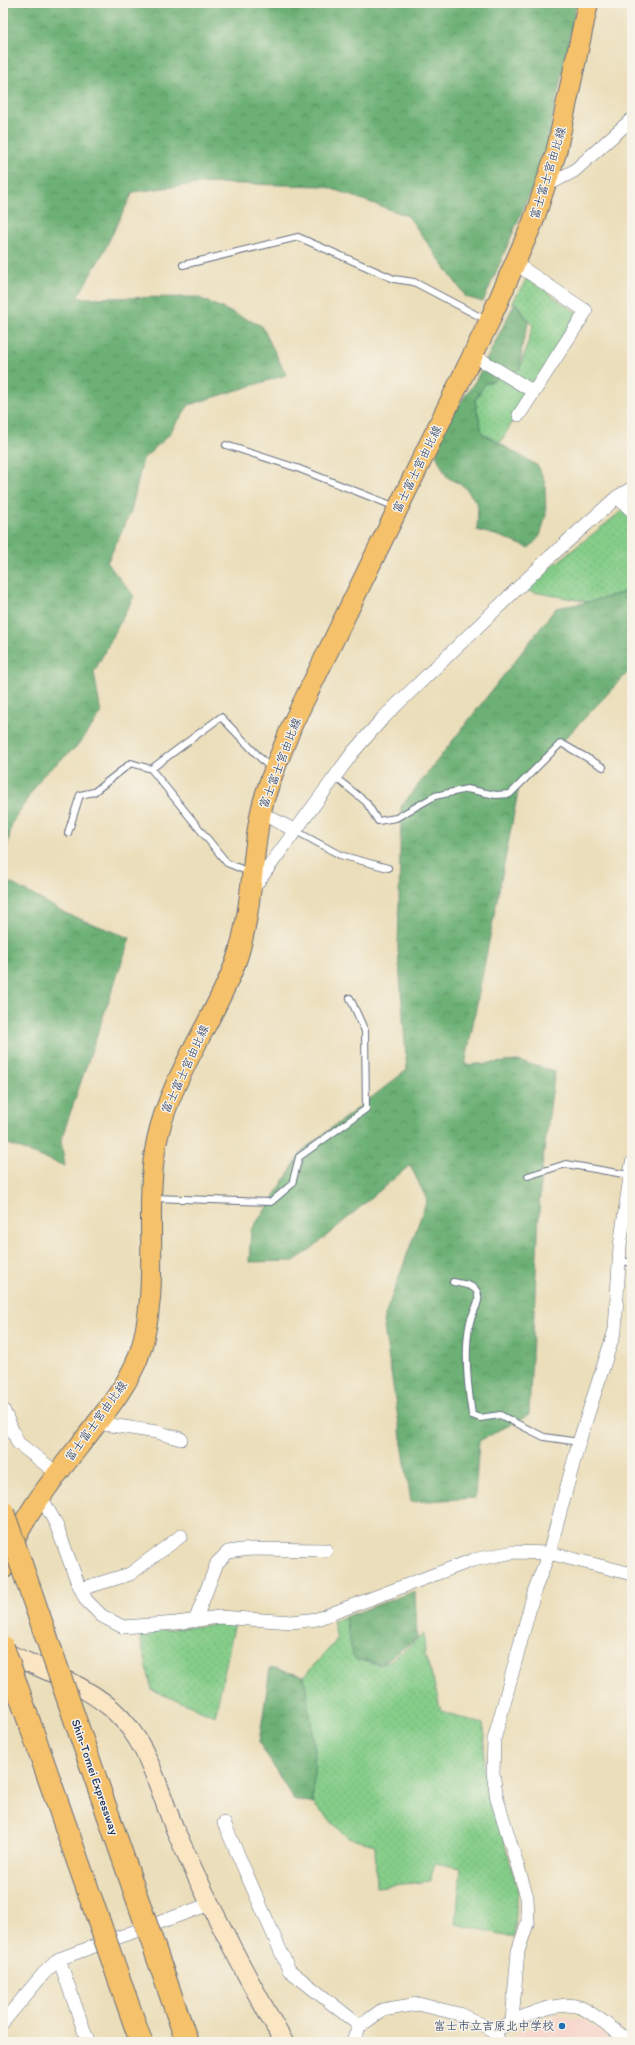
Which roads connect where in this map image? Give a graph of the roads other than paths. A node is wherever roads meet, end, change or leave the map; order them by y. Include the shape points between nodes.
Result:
1 (588, 3) edge
2 (632, 119) edge
3 (547, 185) junction
4 (516, 264) junction
5 (183, 266) dead end
6 (490, 322) junction
7 (473, 355) junction
8 (534, 392) junction
9 (519, 415) dead end
10 (226, 444) dead end
11 (632, 488) edge
12 (617, 497) junction
13 (398, 508) junction
14 (632, 511) edge
15 (603, 767) dead end
16 (150, 769) junction
17 (274, 772) junction
18 (335, 777) junction
19 (261, 813) junction
20 (296, 831) junction
21 (68, 834) dead end
22 (388, 868) dead end
23 (252, 883) junction
24 (350, 998) dead end
25 (631, 1169) edge
26 (528, 1176) dead end
27 (152, 1198) junction
28 (619, 1260) junction
29 (632, 1263) edge
30 (454, 1282) dead end
31 (3, 1409) edge
32 (97, 1423) junction
33 (181, 1439) dead end
34 (579, 1442) junction
35 (58, 1474) junction
36 (40, 1498) junction
37 (3, 1512) edge
38 (181, 1536) dead end
39 (326, 1550) dead end
40 (549, 1553) junction
41 (3, 1569) edge
42 (632, 1574) edge
43 (81, 1590) junction
44 (195, 1621) junction
45 (3, 1647) edge
46 (3, 1651) edge
47 (224, 1823) dead end
48 (210, 1904) junction
49 (59, 1959) junction
50 (512, 2021) junction
51 (3, 2022) edge
52 (360, 2026) junction
53 (497, 2037) edge
54 (88, 2042) edge
55 (141, 2042) edge
56 (187, 2042) edge
57 (284, 2042) edge
58 (352, 2042) edge
59 (630, 2042) edge

1 - 3 main road, 富士富士宮由比線 via 569,98
2 - 3 street via 574,171
3 - 4 main road, 富士富士宮由比線
4 - 6 main road, 富士富士宮由比線
4 - 8 street via 586,311
5 - 6 lane via 298,237 394,279 414,282
6 - 7 main road, 富士富士宮由比線
7 - 8 street
7 - 13 main road, 富士富士宮由比線
8 - 9 street
10 - 13 lane via 297,468
11 - 12 street
12 - 14 street
12 - 18 street via 551,556 383,718
13 - 17 main road, 富士富士宮由比線 via 292,725
15 - 18 lane via 561,743 510,794 496,795 467,789 435,796 396,818 378,821 366,802
16 - 17 lane via 221,717
16 - 21 lane via 131,763 94,792 80,795
16 - 23 lane via 227,862
17 - 19 main road, 富士富士宮由比線
18 - 20 street
19 - 20 street
19 - 23 main road, 富士富士宮由比線
20 - 22 lane via 340,855
20 - 23 street
23 - 27 main road, 富士富士宮由比線 via 244,933 235,964 167,1104 157,1139
24 - 27 lane via 365,1031 366,1110 298,1157 292,1184 271,1202
25 - 26 lane via 566,1164
25 - 28 street
27 - 32 main road, 富士富士宮由比線 via 149,1295 145,1332 126,1383
28 - 29 lane
28 - 34 street via 615,1330
30 - 34 lane via 470,1285 477,1291 479,1298 470,1323 468,1341 468,1391 472,1415 480,1418 500,1415 544,1437
31 - 35 street via 18,1443
32 - 33 street via 157,1432
32 - 35 main road, 富士富士宮由比線
34 - 40 street
35 - 36 main road, 富士富士宮由比線
36 - 41 main road, 富士富士宮由比線 via 9,1549
36 - 43 street via 56,1524
37 - 56 highway, Shin-Tomei Expressway, bridge
38 - 43 street via 135,1576
39 - 44 street via 249,1549 228,1552 217,1563
40 - 42 street
40 - 44 street via 514,1552 473,1560 318,1619 292,1622 220,1617
40 - 50 street via 535,1589 494,1740 493,1773 497,1799 526,1898 528,1921 518,1952
43 - 44 street via 86,1600 102,1616 123,1627
45 - 55 highway, bridge
46 - 48 street via 87,1691 113,1710 132,1729 147,1755 176,1833
47 - 52 street via 289,1970
48 - 49 street
48 - 57 street via 258,1998
49 - 51 street
49 - 54 street
50 - 53 street
50 - 59 street via 562,2005 579,2007
52 - 53 street via 382,2010 418,2004 459,2014
52 - 58 street

